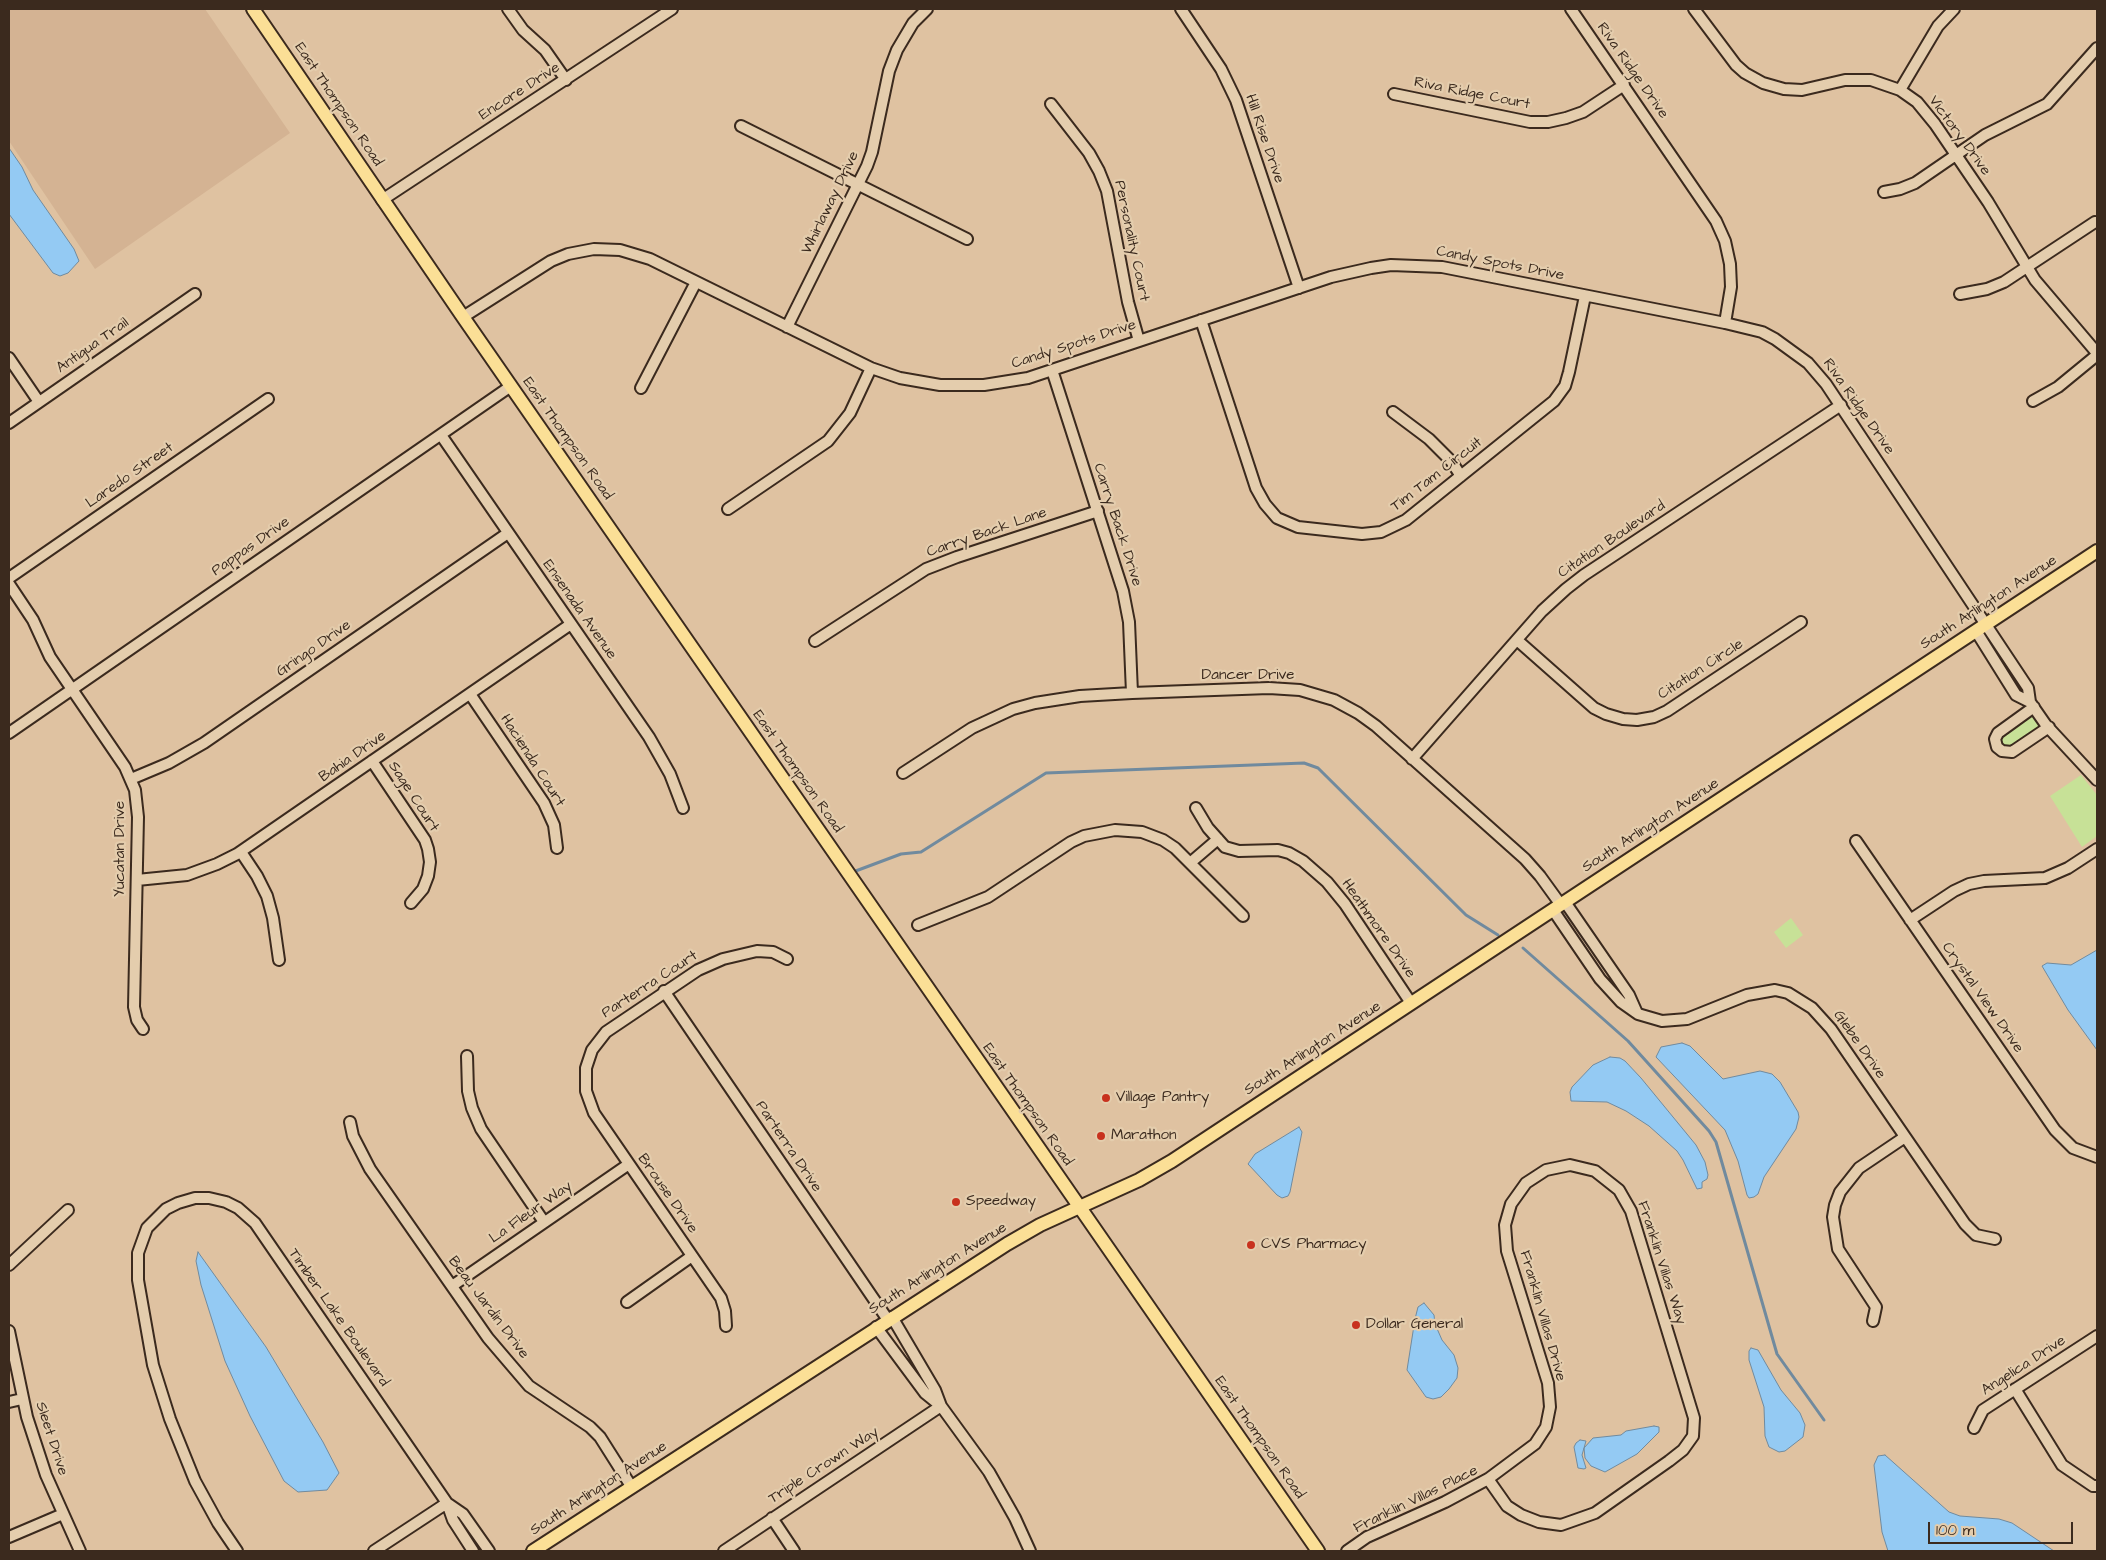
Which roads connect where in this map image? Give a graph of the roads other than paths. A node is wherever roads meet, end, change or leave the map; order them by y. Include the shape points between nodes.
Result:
1 (253, 9) edge
2 (508, 9) edge
3 (672, 9) edge
4 (927, 9) edge
5 (1181, 9) edge
6 (1571, 9) edge
7 (1694, 9) edge
8 (1954, 9) edge
9 (2097, 48) edge
10 (566, 80) junction
11 (1624, 85) junction
12 (1900, 90) junction
13 (1394, 94) dead end
14 (1051, 104) dead end
15 (741, 126) dead end
16 (1956, 154) junction
17 (858, 184) junction
18 (1884, 192) dead end
19 (382, 200) junction
20 (2095, 222) dead end
21 (967, 239) dead end
22 (2026, 267) junction
23 (696, 282) junction
24 (1299, 288) junction
25 (195, 294) dead end
26 (1960, 294) dead end
27 (1585, 296) junction
28 (463, 317) junction
29 (1201, 320) junction
30 (1725, 323) junction
31 (787, 327) junction
32 (1139, 341) junction
33 (2097, 354) edge
34 (9, 358) edge
35 (871, 368) junction
36 (1052, 370) junction
37 (511, 386) junction
38 (641, 388) dead end
39 (268, 399) dead end
40 (2033, 401) dead end
41 (39, 402) junction
42 (1841, 405) junction
43 (1393, 412) dead end
44 (9, 423) edge
45 (441, 435) junction
46 (1461, 476) junction
47 (728, 509) dead end
48 (1098, 511) junction
49 (508, 533) junction
50 (2097, 551) edge
51 (9, 578) edge
52 (9, 584) edge
53 (1801, 622) dead end
54 (571, 624) junction
55 (1982, 627) junction
56 (1516, 640) junction
57 (815, 641) dead end
58 (72, 689) junction
59 (1132, 693) junction
60 (470, 694) junction
61 (2032, 704) junction
62 (2049, 727) junction
63 (9, 733) edge
64 (1412, 759) junction
65 (372, 762) junction
66 (903, 772) dead end
67 (131, 779) junction
68 (2097, 780) edge
69 (682, 808) dead end
70 (1196, 808) dead end
71 (1218, 839) junction
72 (1856, 840) dead end
73 (557, 848) dead end
74 (2097, 849) edge
75 (241, 852) junction
76 (1190, 863) junction
77 (137, 880) junction
78 (411, 904) dead end
79 (1560, 906) junction
80 (1242, 916) dead end
81 (1910, 920) junction
82 (918, 926) dead end
83 (787, 959) dead end
84 (280, 960) dead end
85 (664, 991) junction
86 (1412, 1003) junction
87 (1638, 1014) junction
88 (143, 1029) dead end
89 (467, 1056) dead end
90 (585, 1077) joint
91 (350, 1122) dead end
92 (1905, 1137) junction
93 (2097, 1157) edge
94 (628, 1164) junction
95 (1078, 1208) junction
96 (68, 1210) dead end
97 (544, 1222) junction
98 (1505, 1225) joint
99 (1995, 1239) dead end
100 (692, 1256) junction
101 (9, 1265) edge
102 (452, 1286) junction
103 (628, 1302) dead end
104 (890, 1318) junction
105 (1873, 1321) dead end
106 (726, 1326) dead end
107 (876, 1328) junction
108 (9, 1331) edge
109 (2097, 1336) edge
110 (2015, 1389) junction
111 (22, 1399) junction
112 (9, 1402) edge
113 (941, 1406) junction
114 (1974, 1428) dead end
115 (1693, 1436) joint
116 (1488, 1479) junction
117 (631, 1486) junction
118 (2097, 1486) edge
119 (447, 1503) junction
120 (63, 1514) junction
121 (772, 1518) junction
122 (9, 1537) edge
123 (80, 1551) edge
124 (237, 1551) edge
125 (374, 1551) edge
126 (473, 1551) edge
127 (489, 1551) edge
128 (532, 1551) edge
129 (724, 1551) edge
130 (794, 1551) edge
131 (1030, 1551) edge
132 (1318, 1551) edge
133 (1347, 1551) edge

1 - 19 main road, East Thompson Road
2 - 10 street via 524,30 546,50
3 - 10 street, Encore Drive
4 - 17 street, Whirlaway Drive via 913,23 897,50 889,71 872,152
5 - 24 street, Hill Rise Drive via 1221,69 1236,100
6 - 11 street, Riva Ridge Drive
7 - 12 street, Victory Drive via 1736,65 1762,83 1802,90 1860,79 1881,82
8 - 12 street via 1938,26
9 - 16 street via 2047,104
10 - 19 street, Encore Drive
11 - 13 street, Riva Ridge Court via 1583,112 1548,122 1530,122
11 - 30 street, Riva Ridge Drive via 1712,213 1725,242 1731,287
12 - 16 street, Victory Drive via 1925,111
14 - 32 street, Personality Court via 1099,170
15 - 17 street
16 - 18 street via 1915,183
16 - 22 street, Victory Drive
17 - 21 street
17 - 31 street, Whirlaway Drive
19 - 28 main road, East Thompson Road
20 - 22 street
22 - 26 street via 1997,285
22 - 33 street, Victory Drive
23 - 28 street, Candy Spots Drive via 637,254 611,249 585,250 551,261
23 - 31 street, Candy Spots Drive
23 - 38 street
24 - 27 street, Candy Spots Drive via 1346,273 1410,265 1442,266
24 - 29 street, Candy Spots Drive
25 - 41 street, Antigua Trail
27 - 30 street, Candy Spots Drive
27 - 46 street, Tim Tam Circuit via 1565,386 1554,402
28 - 37 main road, East Thompson Road
29 - 32 street, Candy Spots Drive
29 - 46 street, Tim Tam Circuit via 1256,488 1278,518 1308,529 1362,534 1381,532 1406,520
30 - 42 street, Riva Ridge Drive via 1762,332 1790,349 1808,363
31 - 35 street, Candy Spots Drive
32 - 36 street, Candy Spots Drive
33 - 40 street via 2058,387
34 - 41 street
35 - 36 street, Candy Spots Drive via 922,383 962,386 1007,382
35 - 47 street via 850,413 828,441
36 - 48 street, Carry Back Drive
37 - 45 street, Pappas Drive
37 - 95 main road, East Thompson Road
39 - 51 street, Laredo Street
41 - 44 street, Antigua Trail
42 - 55 street, Riva Ridge Drive
42 - 56 street, Citation Boulevard via 1584,575 1547,606
43 - 46 street via 1429,439
45 - 49 street, Ensenada Avenue
45 - 58 street, Pappas Drive
48 - 57 street, Carry Back Lane via 926,569
48 - 59 street, Carry Back Drive via 1124,591 1129,622
49 - 54 street, Ensenada Avenue
49 - 67 street, Gringo Drive via 204,743
50 - 55 main road, South Arlington Avenue
52 - 58 street, Yucatan Drive
53 - 56 street, Citation Circle via 1667,711 1637,720 1615,717 1594,708
54 - 60 street, Bahia Drive
54 - 69 street, Ensenada Avenue via 658,751
55 - 61 street, Riva Ridge Drive via 2016,694
55 - 79 main road, South Arlington Avenue
56 - 64 street, Citation Boulevard
58 - 63 street, Pappas Drive
58 - 67 street, Yucatan Drive
59 - 64 street, Dancer Drive via 1269,688 1314,693 1366,718
59 - 66 street, Dancer Drive via 1057,698 1013,709 972,728
60 - 65 street, Bahia Drive
60 - 73 street, Hacienda Court via 545,805 554,825
61 - 62 street, Riva Ridge Drive
61 - 62 street via 1998,733 1995,739 1997,747 2012,752
62 - 68 street, Riva Ridge Drive
64 - 79 street, Dancer Drive via 1525,859
65 - 75 street, Bahia Drive
65 - 78 street, Sage Court via 428,848 428,876
67 - 77 street, Yucatan Drive via 138,805
70 - 71 street, Heathmore Drive
71 - 76 street
71 - 86 street, Heathmore Drive via 1225,847 1239,851 1278,850 1303,861 1346,904
72 - 81 street, Crystal View Drive
74 - 81 street via 2045,878 1969,884
75 - 77 street, Bahia Drive via 187,875
75 - 84 street via 267,896
76 - 80 street
76 - 82 street via 1175,848 1155,836 1133,830 1101,831 1071,842 988,897
77 - 88 street, Yucatan Drive via 134,1007
79 - 86 main road, South Arlington Avenue
79 - 87 street via 1629,994
79 - 87 street, Glebe Drive via 1600,979 1621,1002
81 - 93 street, Crystal View Drive via 2060,1136 2081,1152
83 - 85 street, Parterra Court via 757,950 731,956 698,970
85 - 90 street, Parterra Court via 603,1035 588,1059
85 - 104 street, Parterra Drive
86 - 95 main road, South Arlington Avenue via 1167,1164
87 - 92 street, Glebe Drive via 1662,1021 1687,1019 1761,991 1788,993 1822,1018
89 - 97 street via 468,1091 481,1129
90 - 94 street, Brouse Drive via 594,1114
91 - 102 street, Beau Jardin Drive via 365,1161
92 - 99 street, Glebe Drive via 1965,1224 1976,1234
92 - 105 street via 1859,1168 1840,1192 1835,1205 1833,1217 1838,1250 1876,1307
94 - 97 street, La Fleur Way
94 - 100 street, Brouse Drive
95 - 104 main road, South Arlington Avenue via 1020,1236
95 - 132 main road, East Thompson Road
96 - 101 street
97 - 102 street, La Fleur Way
98 - 115 street, Franklin Villas Way via 1511,1204 1526,1182 1546,1170 1570,1165 1595,1171 1619,1190 1631,1211 1694,1418
98 - 116 street, Franklin Villas Drive via 1507,1251 1548,1383 1550,1407 1546,1427 1535,1444
100 - 103 street
100 - 106 street, Brouse Drive via 721,1298
102 - 117 street, Beau Jardin Drive via 488,1338 527,1384 595,1432
104 - 107 main road, South Arlington Avenue
104 - 113 street, Parterra Drive via 935,1390
107 - 113 street via 924,1393
107 - 117 main road, South Arlington Avenue
108 - 111 street, Sleet Drive
109 - 110 street, Angelica Drive
110 - 114 street, Angelica Drive via 1983,1410
110 - 118 street via 2062,1465
111 - 112 street
111 - 120 street, Sleet Drive via 46,1474
113 - 121 street, Triple Crown Way
113 - 131 street via 989,1472
115 - 116 street, Franklin Villas Place via 1669,1461 1595,1513 1561,1525 1521,1515 1507,1506
116 - 133 street, Franklin Villas Place
117 - 128 main road, South Arlington Avenue
119 - 124 street, Timber Lake Boulevard via 249,1216 234,1206 209,1198 195,1198 175,1204 147,1228 137,1262 143,1313 157,1378 180,1446 206,1502
119 - 125 street
119 - 126 street, Timber Lake Boulevard via 453,1520
119 - 127 street, Timber Lake Boulevard via 463,1514
120 - 122 street
120 - 123 street, Sleet Drive
121 - 129 street, Triple Crown Way
121 - 130 street

